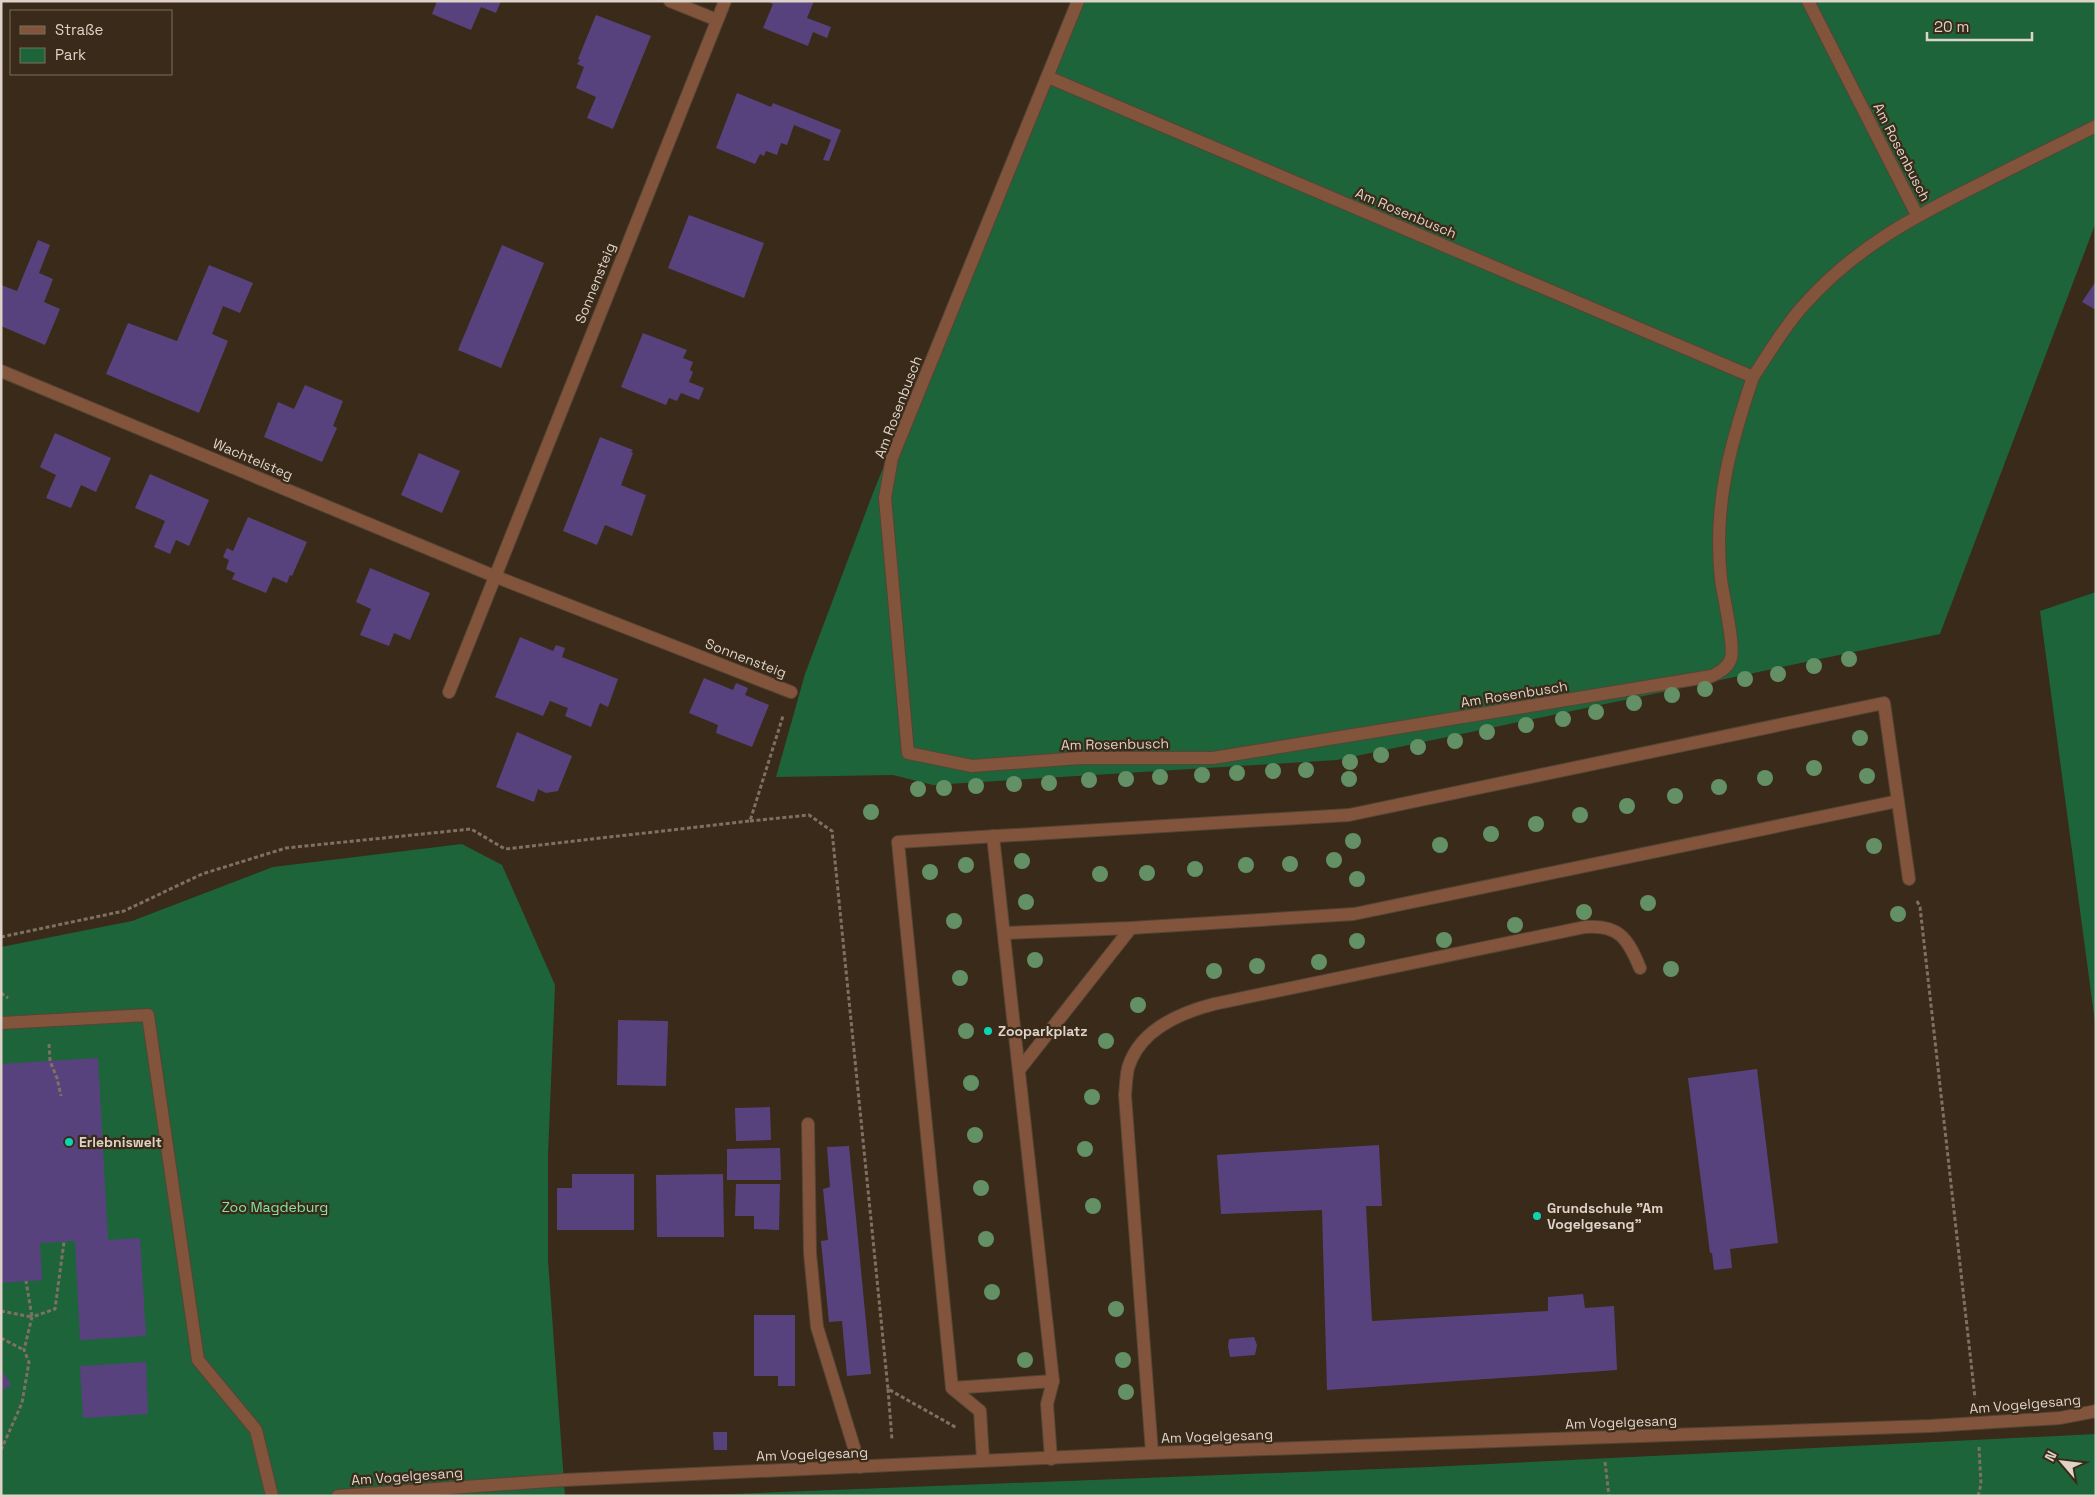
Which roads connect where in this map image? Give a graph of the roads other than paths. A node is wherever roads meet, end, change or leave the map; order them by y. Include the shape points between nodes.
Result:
1 (670, 1) edge
2 (725, 1) edge
3 (1078, 1) edge
4 (1808, 1) edge
5 (717, 20) junction
6 (1048, 77) junction
7 (2096, 126) edge
8 (1917, 215) junction
9 (1, 371) edge
10 (1753, 377) junction
11 (494, 576) junction
12 (449, 692) dead end
13 (791, 692) road end
14 (1898, 801) junction
15 (993, 836) junction
16 (1908, 879) road end
17 (1131, 928) junction
18 (1004, 933) junction
19 (1640, 968) dead end
20 (1, 1023) edge
21 (1019, 1070) junction
22 (808, 1124) dead end
23 (1053, 1381) junction
24 (952, 1388) junction
25 (2096, 1411) edge
26 (1152, 1453) junction
27 (1051, 1459) junction
28 (983, 1460) junction
29 (860, 1468) junction
30 (272, 1496) edge
31 (338, 1496) edge

1 - 5 street
2 - 5 street, Sonnensteig
3 - 6 street, Am Rosenbusch
4 - 8 street, Am Rosenbusch
5 - 11 street, Sonnensteig
6 - 10 street, Am Rosenbusch
6 - 10 street, Am Rosenbusch via 892,458 885,498 908,753 972,766 1080,758 1214,758 1712,676 1728,665 1732,653 1721,579 1720,513 1730,450
7 - 8 street
8 - 10 street, Am Rosenbusch via 1880,238 1829,280 1784,330
9 - 11 street, Wachtelsteg
11 - 12 street, Sonnensteig
11 - 13 street, Sonnensteig
14 - 15 street via 1884,703 1349,815
14 - 16 street
14 - 17 street via 1354,914
15 - 18 street
15 - 24 street via 898,842
17 - 18 street
17 - 21 street
18 - 21 street
19 - 26 street via 1630,944 1623,937 1602,927 1585,927 1203,1006 1165,1024 1143,1040 1129,1066 1125,1095
20 - 30 street via 148,1015 198,1360 256,1430
21 - 23 street
22 - 29 street via 810,1253 817,1327
23 - 24 street
23 - 27 street via 1047,1404
24 - 28 street via 980,1411
25 - 26 street, Am Vogelgesang via 2060,1418 1978,1423
26 - 27 street, Am Vogelgesang
27 - 28 street, Am Vogelgesang
28 - 29 street, Am Vogelgesang
29 - 31 street, Am Vogelgesang via 564,1480

